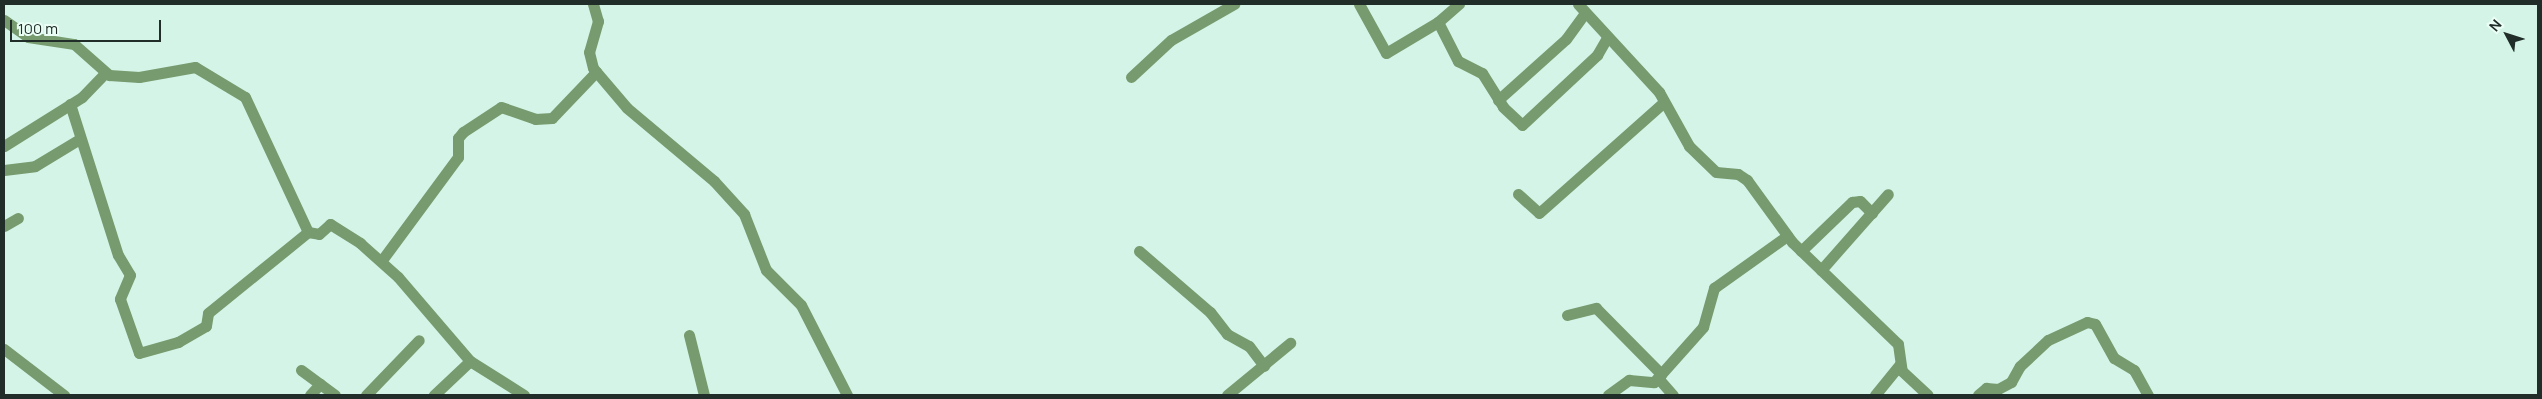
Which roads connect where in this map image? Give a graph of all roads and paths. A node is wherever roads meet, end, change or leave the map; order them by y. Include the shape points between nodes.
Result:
1 (594, 4) edge
2 (1234, 4) edge
3 (1359, 4) edge
4 (1458, 4) edge
5 (1578, 4) edge
6 (1585, 13) junction
7 (4, 20) edge
8 (1438, 22) junction
9 (1607, 38) junction
10 (596, 72) junction
11 (105, 73) junction
12 (1131, 77) dead end
13 (1498, 100) junction
14 (1664, 102) junction
15 (70, 104) junction
16 (78, 140) junction
17 (4, 147) edge
18 (4, 170) edge
19 (1518, 194) dead end
20 (1888, 194) dead end
21 (1872, 213) junction
22 (18, 218) dead end
23 (4, 226) edge
24 (308, 232) junction
25 (1787, 236) junction
26 (1139, 251) dead end
27 (1801, 252) junction
28 (382, 260) junction
29 (1821, 270) junction
30 (1567, 315) dead end
31 (689, 335) dead end
32 (419, 340) dead end
33 (1290, 343) dead end
34 (4, 349) edge
35 (470, 361) junction
36 (1900, 364) junction
37 (1264, 366) junction
38 (301, 370) dead end
39 (1660, 376) junction
40 (320, 384) junction
41 (519, 394) edge
42 (64, 395) edge
43 (310, 395) edge
44 (335, 395) edge
45 (366, 395) edge
46 (434, 395) edge
47 (704, 395) edge
48 (844, 395) edge
49 (1227, 395) edge
50 (1608, 395) edge
51 (1673, 395) edge
52 (1875, 395) edge
53 (1928, 395) edge
54 (1978, 395) edge
55 (2148, 395) edge

1 - 10 street via 598,21 589,52
2 - 12 street via 1171,40
3 - 8 street via 1386,53
4 - 8 street
5 - 6 street
6 - 9 street
6 - 13 street via 1562,43
7 - 11 street via 28,37 74,44
8 - 13 street via 1458,61 1482,73
9 - 13 street via 1597,55 1524,125
9 - 14 street
10 - 28 street via 552,118 535,119 501,107 463,132 458,138 458,157
10 - 48 street via 626,108 714,180 744,214 766,270 801,306
11 - 15 street
11 - 24 street via 139,77 196,67 245,97
14 - 19 street via 1539,213
14 - 25 street via 1689,146 1716,172 1742,176
15 - 16 street
15 - 17 street
16 - 18 street via 35,166
16 - 24 street via 118,255 130,275 120,298 139,353 178,342 206,326 208,313
20 - 21 street
21 - 27 street via 1860,202 1852,202
21 - 29 street
22 - 23 street
24 - 28 street via 314,236 334,225
25 - 27 street
25 - 39 street via 1714,288 1703,327
26 - 37 street via 1210,312 1231,337 1249,346
27 - 29 street
28 - 35 street
29 - 36 street via 1898,344
30 - 39 street via 1596,308
31 - 47 street
32 - 45 street
33 - 37 street
34 - 42 street
35 - 41 street
35 - 46 street
36 - 52 street
36 - 53 street
37 - 49 street via 1243,378
38 - 40 street
39 - 50 street via 1654,382 1628,380
39 - 51 street
40 - 43 street
40 - 44 street
54 - 55 street via 1986,388 1998,389 2010,382 2020,366 2048,340 2087,322 2095,324 2114,358 2134,370

